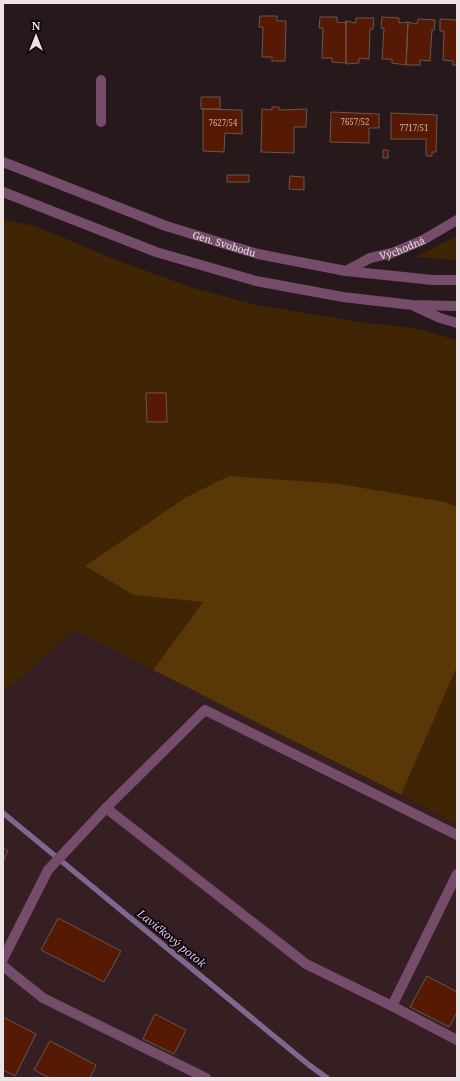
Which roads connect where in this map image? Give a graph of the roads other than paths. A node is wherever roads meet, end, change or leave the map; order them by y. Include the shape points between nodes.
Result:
1 (101, 80) dead end
2 (100, 122) dead end
3 (3, 162) edge
4 (3, 192) edge
5 (457, 220) edge
6 (346, 271) junction
7 (457, 280) edge
8 (412, 305) junction
9 (457, 306) edge
10 (457, 323) edge
11 (106, 808) junction
12 (457, 835) edge
13 (457, 874) edge
14 (3, 959) edge
15 (3, 966) edge
16 (392, 1006) junction
17 (457, 1040) edge
18 (206, 1078) edge

1 - 2 street
3 - 6 street, Gen. Svobodu via 166,226 258,254
4 - 8 street via 156,252 256,281 344,297
5 - 6 street, Východná via 423,240 392,253 370,258
6 - 7 street, Gen. Svobodu
8 - 9 street
8 - 10 street
11 - 12 street via 205,710
11 - 14 street via 48,870
11 - 16 street via 306,964
13 - 16 street
15 - 18 street via 43,998
16 - 17 street

